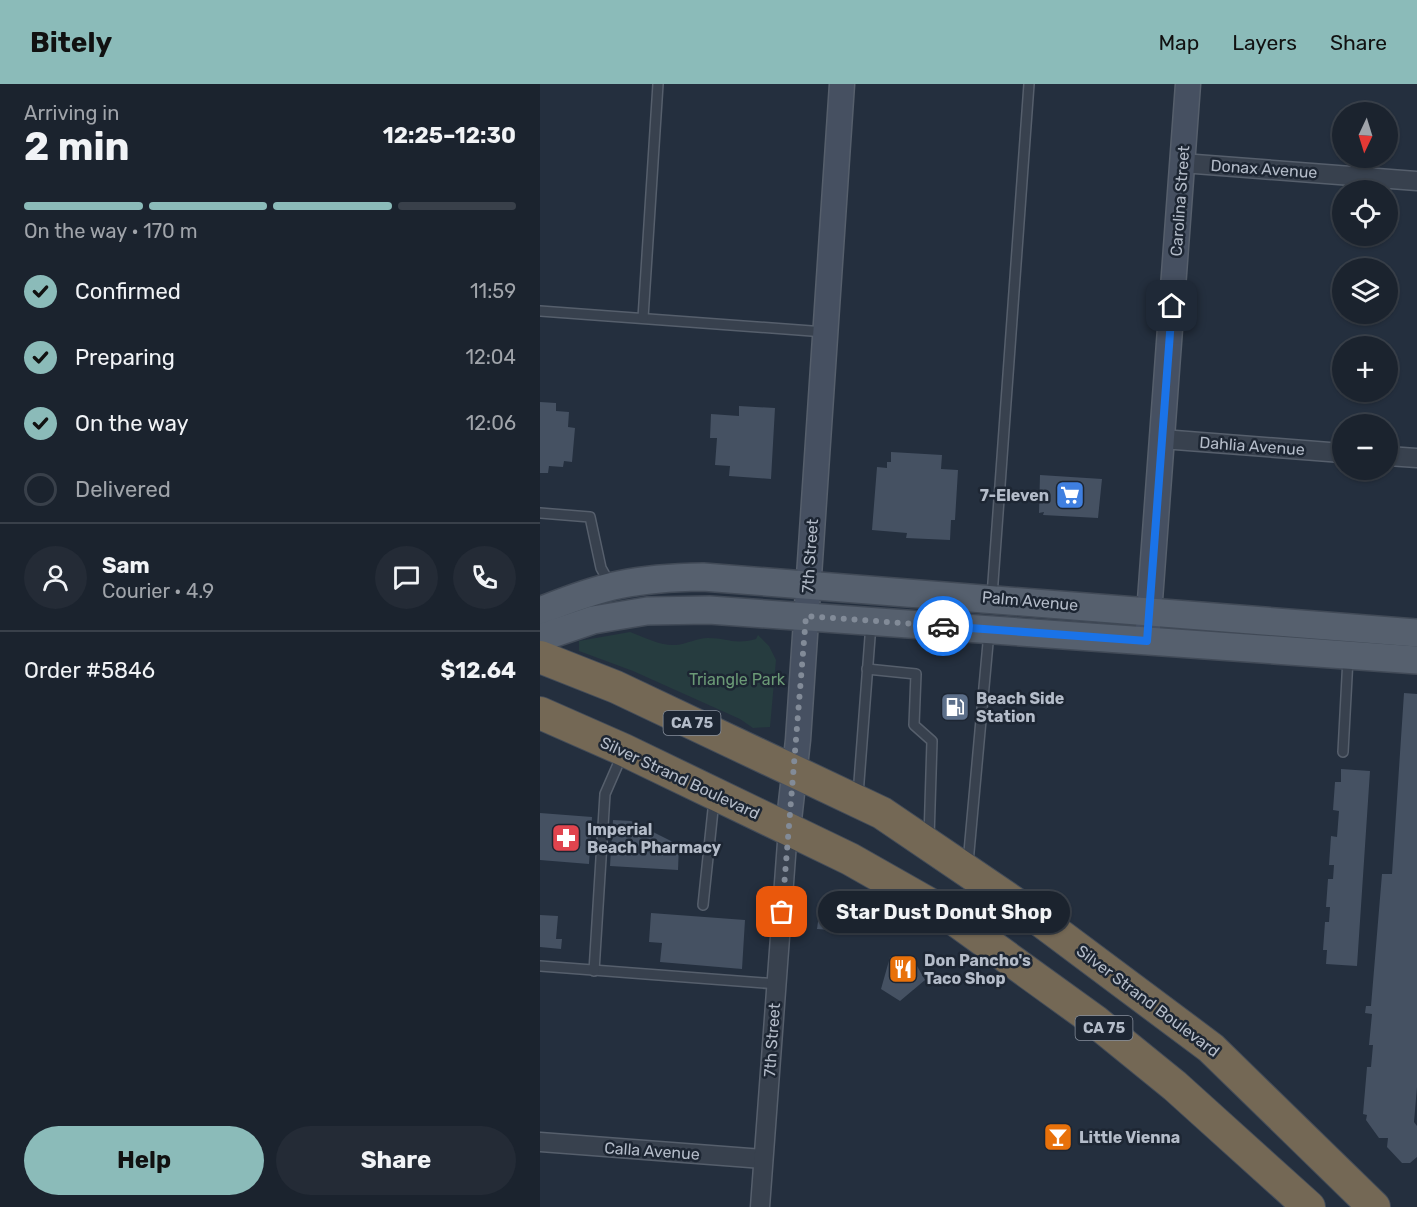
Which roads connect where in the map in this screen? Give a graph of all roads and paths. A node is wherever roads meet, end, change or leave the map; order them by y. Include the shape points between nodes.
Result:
1 (658, 84) edge
2 (842, 84) edge
3 (1029, 84) edge
4 (1188, 84) edge
5 (1182, 163) junction
6 (1417, 181) edge
7 (540, 311) edge
8 (643, 318) junction
9 (825, 332) junction
10 (1162, 439) junction
11 (1332, 452) edge
12 (1398, 457) edge
13 (1417, 458) edge
14 (540, 513) edge
15 (807, 584) junction
16 (611, 585) junction
17 (992, 598) junction
18 (540, 611) edge
19 (1149, 611) junction
20 (806, 616) junction
21 (871, 621) junction
22 (989, 630) junction
23 (1417, 633) edge
24 (540, 638) edge
25 (1147, 641) junction
26 (1349, 641) junction
27 (540, 657) edge
28 (1417, 660) edge
29 (867, 669) junction
30 (540, 713) edge
31 (540, 734) edge
32 (614, 746) junction
33 (1343, 752) dead end
34 (795, 771) junction
35 (715, 793) junction
36 (858, 801) junction
37 (788, 829) junction
38 (928, 844) junction
39 (968, 870) junction
40 (703, 905) dead end
41 (540, 966) edge
42 (594, 970) junction
43 (777, 984) junction
44 (540, 1142) edge
45 (764, 1159) junction
46 (760, 1207) edge
47 (1309, 1207) edge
48 (1374, 1207) edge

1 - 8 lane
2 - 9 street, 7th Street
3 - 17 lane
4 - 5 street, Carolina Street
5 - 6 street, Donax Avenue
5 - 10 street, Carolina Street
7 - 8 lane
8 - 9 lane
9 - 15 street, 7th Street
10 - 11 street, Dahlia Avenue
10 - 19 street, Carolina Street
12 - 13 street
14 - 16 lane via 590,517 601,568
15 - 16 main road, Palm Avenue via 695,577 639,579
15 - 17 main road, Palm Avenue
15 - 20 street, 7th Street
16 - 18 main road, Palm Avenue
17 - 19 main road, Palm Avenue
17 - 22 main road
19 - 25 street, Carolina Street
19 - 26 main road, Palm Avenue
20 - 21 main road, Palm Avenue
20 - 24 main road, Palm Avenue via 647,611 593,620
20 - 34 street, 7th Street
21 - 22 main road, Palm Avenue
21 - 29 lane
22 - 25 main road, Palm Avenue
22 - 39 lane
23 - 26 main road, Palm Avenue
25 - 26 main road, Palm Avenue
26 - 28 main road, Palm Avenue
26 - 33 lane
27 - 34 highway, Silver Strand Boulevard / CA 75 via 616,687
29 - 36 lane
29 - 38 lane via 916,674 914,725 932,741
30 - 32 highway, Silver Strand Boulevard / CA 75
31 - 32 highway
32 - 35 highway, Silver Strand Boulevard / CA 75
32 - 42 lane via 605,794
34 - 36 highway, Silver Strand Boulevard / CA 75
34 - 37 street, 7th Street
35 - 37 highway, Silver Strand Boulevard / CA 75
35 - 40 lane
36 - 38 highway, Silver Strand Boulevard / CA 75
37 - 43 street, 7th Street
37 - 47 highway, Silver Strand Boulevard / CA 75 via 946,914 1015,962 1175,1086
38 - 39 highway, Silver Strand Boulevard / CA 75
39 - 48 highway, Silver Strand Boulevard / CA 75 via 1124,980 1211,1048
41 - 42 lane
42 - 43 lane
43 - 45 street, 7th Street
44 - 45 street, Calla Avenue
45 - 46 street, 7th Street

